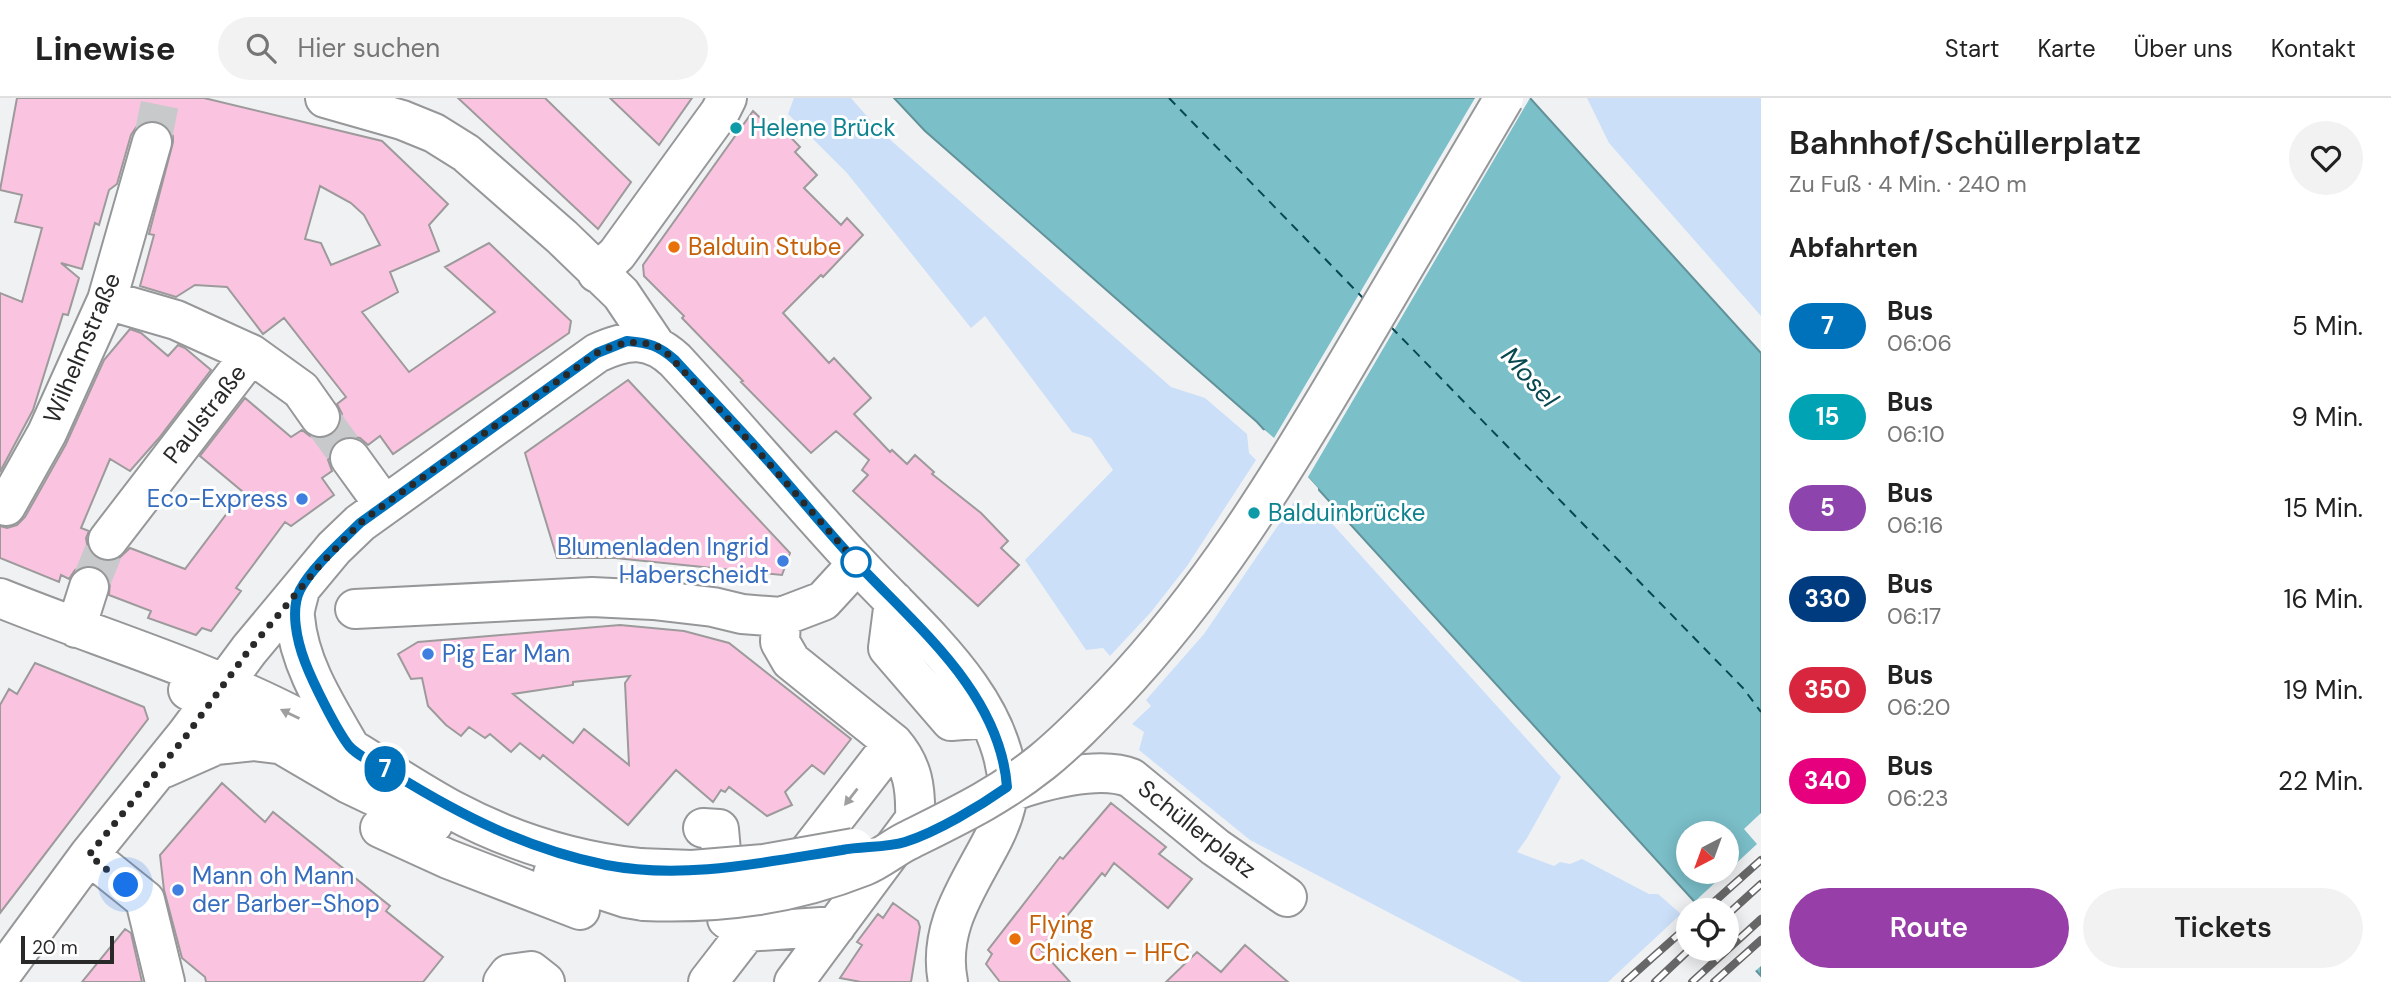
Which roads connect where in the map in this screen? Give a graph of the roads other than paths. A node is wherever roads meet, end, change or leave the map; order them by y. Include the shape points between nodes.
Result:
1 (325, 98) edge
2 (727, 98) edge
3 (1504, 98) edge
4 (152, 142) tunnel mouth
5 (597, 273) junction
6 (107, 300) junction
7 (634, 344) junction
8 (251, 354) junction
9 (310, 404) tunnel mouth
10 (350, 458) tunnel mouth
11 (384, 505) junction
12 (6, 506) dead end
13 (108, 540) tunnel mouth
14 (858, 564) junction
15 (89, 587) tunnel mouth
16 (300, 590) junction
17 (0, 598) edge
18 (355, 609) dead end
19 (781, 617) junction
20 (76, 628) junction
21 (217, 693) junction
22 (893, 743) junction
23 (279, 744) junction
24 (350, 765) junction
25 (159, 769) junction
26 (1008, 793) junction
27 (704, 828) dead end
28 (89, 855) junction
29 (636, 889) junction
30 (1287, 897) dead end
31 (836, 926) junction
32 (746, 932) junction
33 (0, 976) edge
34 (165, 982) edge
35 (503, 982) edge
36 (545, 982) edge
37 (708, 982) edge
38 (794, 982) edge
39 (948, 982) edge

1 - 5 street via 402,120 466,153
2 - 5 street via 617,254
3 - 29 street, bridge via 1284,471 1182,617 1088,721 1043,761 967,812 904,842 692,870
4 - 6 street, Wilhelmstraße
5 - 7 street via 621,294
6 - 8 street, Paulstraße via 176,320
6 - 12 street, Wilhelmstraße via 47,433
7 - 11 street via 597,353
7 - 14 street via 662,348
8 - 9 street, Paulstraße
8 - 13 street, Paulstraße
10 - 11 street
11 - 16 street via 334,548
14 - 19 street via 823,601
14 - 26 street via 966,682 1001,747
15 - 20 street
16 - 21 street
16 - 24 street via 295,615 301,652
17 - 20 street
18 - 19 street via 592,597
19 - 22 street via 780,642 791,661
20 - 21 street
21 - 23 street
24 -> 21 street via 296,717
21 - 25 street
22 - 31 street via 913,776 915,819
22 -> 32 street
23 - 24 street
23 - 25 street via 216,745
24 - 29 street via 527,844 607,865
24 - 29 street via 377,827 448,859 600,916
25 - 28 street
26 - 30 street, Schüllerplatz via 1039,782 1119,774
26 - 39 street via 1000,823 947,934
27 - 32 street via 719,829 727,919
28 - 33 street
28 - 34 street via 145,900
31 - 32 street
31 - 38 street
32 - 37 street
35 - 36 street via 509,974 531,971

